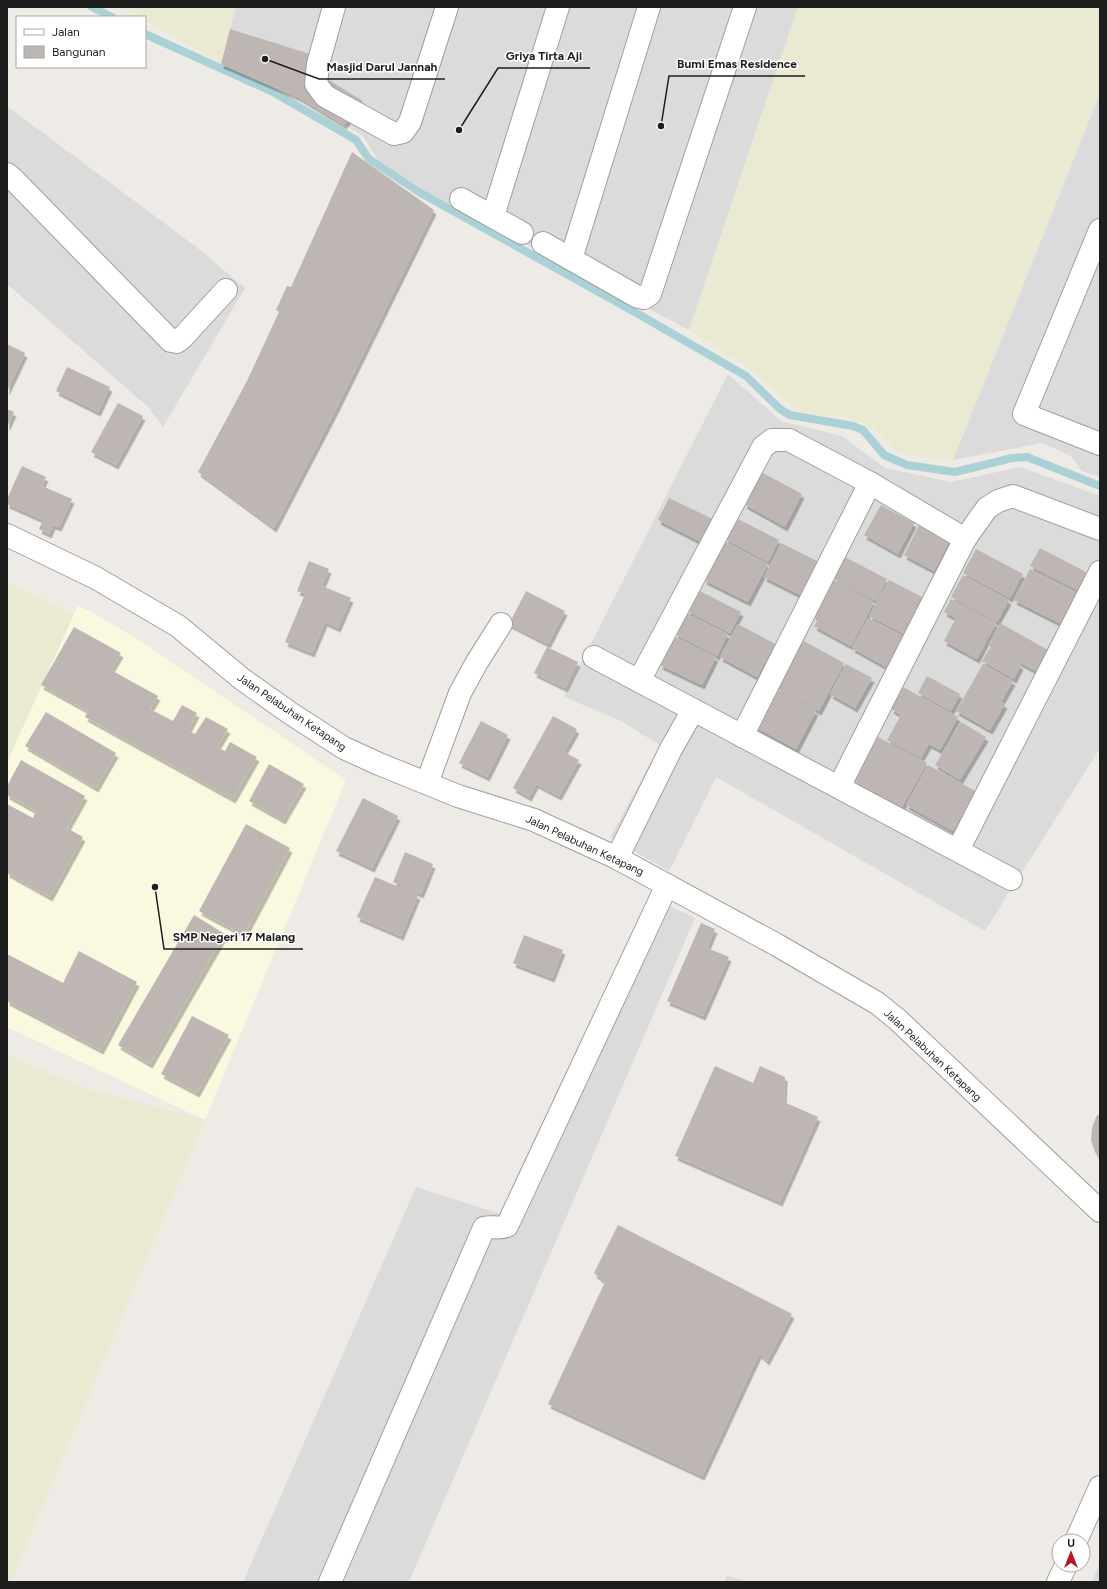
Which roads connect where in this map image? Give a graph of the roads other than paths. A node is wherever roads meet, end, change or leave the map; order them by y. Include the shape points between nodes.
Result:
1 (334, 7) edge
2 (448, 7) edge
3 (558, 7) edge
4 (649, 7) edge
5 (745, 7) edge
6 (7, 174) edge
7 (461, 198) dead end
8 (493, 216) junction
9 (1100, 230) edge
10 (522, 233) dead end
11 (543, 243) dead end
12 (571, 259) junction
13 (226, 290) dead end
14 (1100, 444) edge
15 (870, 484) junction
16 (1100, 529) edge
17 (7, 535) edge
18 (965, 539) junction
19 (1100, 572) edge
20 (501, 624) dead end
21 (594, 658) dead end
22 (639, 682) junction
23 (693, 710) junction
24 (742, 736) junction
25 (427, 783) junction
26 (839, 787) junction
27 (958, 850) junction
28 (616, 858) junction
29 (1011, 878) dead end
30 (666, 885) junction
31 (1100, 1211) edge
32 (1100, 1487) edge
33 (1080, 1533) edge
34 (330, 1582) edge

1 - 2 street via 318,64 316,84 325,96 394,134 403,132 410,122
3 - 8 street
4 - 12 street
5 - 12 street via 650,294 644,298 636,296
6 - 13 street via 171,342 177,342 182,338
7 - 8 street
8 - 10 street
9 - 14 street via 1024,414
11 - 12 street
15 - 18 street
15 - 22 street via 789,440 772,440 763,447
15 - 24 street
16 - 18 street via 1013,496 987,508
17 - 25 street, Jalan Pelabuhan Ketapang via 96,578 178,626 242,679 344,748
18 - 26 street
19 - 27 street
20 - 25 street via 460,693
21 - 22 street
22 - 23 street
23 - 24 street
23 - 28 street
24 - 26 street
25 - 28 street, Jalan Pelabuhan Ketapang via 458,796 534,820
26 - 27 street
27 - 29 street
28 - 30 street, Jalan Pelabuhan Ketapang
30 - 31 street, Jalan Pelabuhan Ketapang via 877,1003
30 - 34 street via 507,1226 484,1228
32 - 33 street

